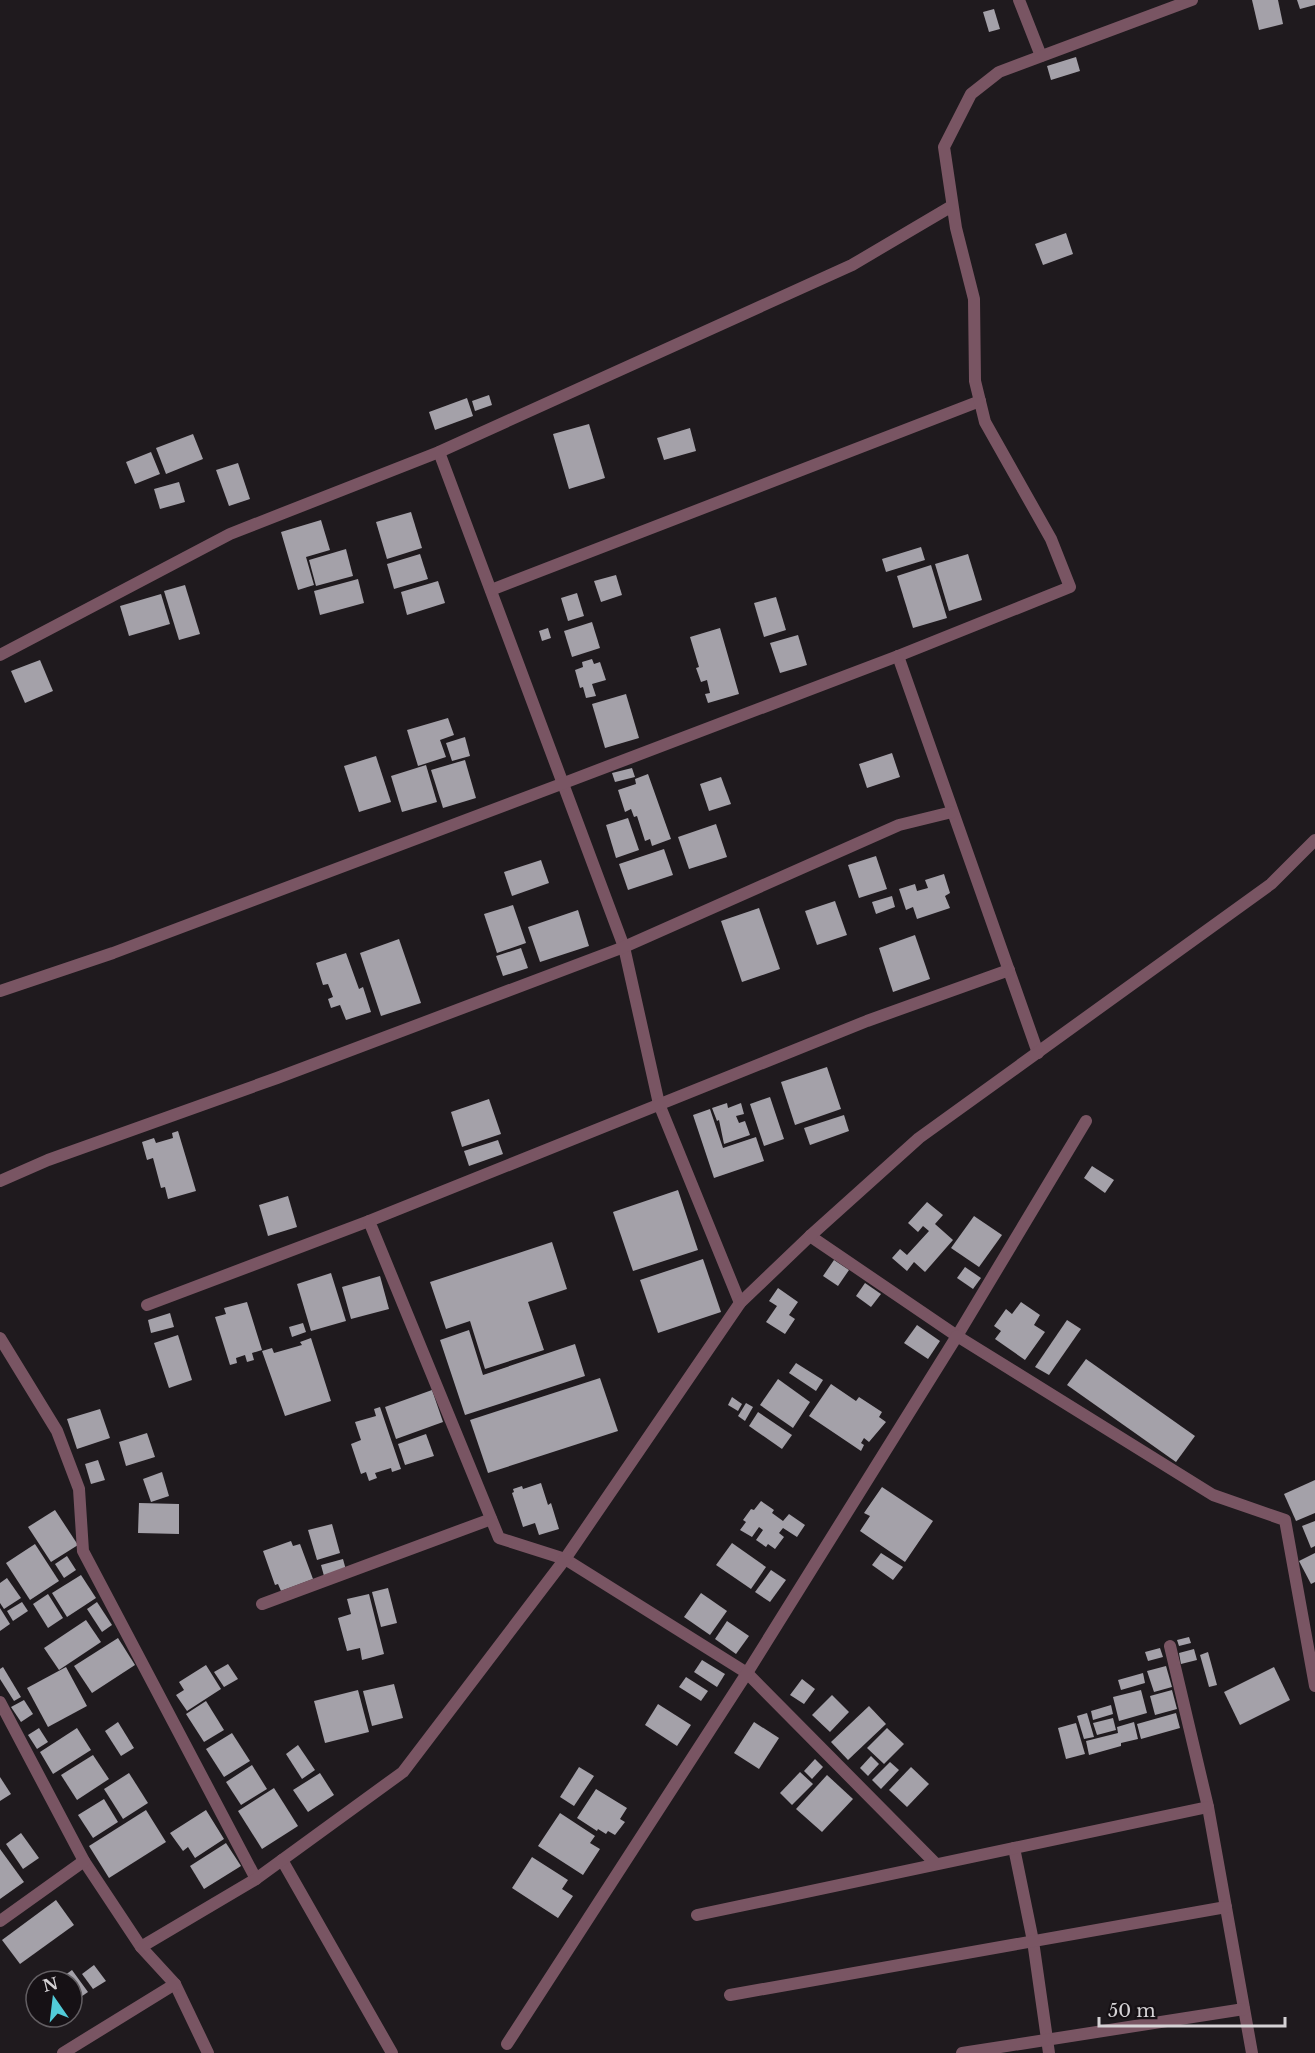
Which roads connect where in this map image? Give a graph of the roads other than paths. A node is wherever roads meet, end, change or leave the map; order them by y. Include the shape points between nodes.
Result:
1 (1019, 0) edge
2 (1191, 0) edge
3 (1041, 56) junction
4 (952, 206) junction
5 (980, 401) junction
6 (439, 452) junction
7 (491, 590) junction
8 (0, 655) edge
9 (898, 656) junction
10 (564, 783) junction
11 (952, 812) junction
12 (1315, 840) edge
13 (624, 947) junction
14 (1009, 970) junction
15 (0, 991) edge
16 (1038, 1053) junction
17 (659, 1104) junction
18 (1086, 1121) dead end
19 (0, 1181) edge
20 (369, 1221) junction
21 (810, 1236) junction
22 (740, 1302) junction
23 (147, 1305) dead end
24 (957, 1336) junction
25 (0, 1338) edge
26 (491, 1519) junction
27 (565, 1559) junction
28 (262, 1604) dead end
29 (1170, 1646) dead end
30 (747, 1673) junction
31 (1315, 1686) edge
32 (0, 1702) edge
33 (1208, 1807) junction
34 (1014, 1848) junction
35 (282, 1860) junction
36 (84, 1861) junction
37 (936, 1864) junction
38 (256, 1879) junction
39 (1226, 1907) junction
40 (696, 1915) dead end
41 (0, 1921) edge
42 (1033, 1941) junction
43 (141, 1947) junction
44 (175, 1984) junction
45 (730, 1995) dead end
46 (1244, 2009) junction
47 (1048, 2040) junction
48 (507, 2044) dead end
49 (63, 2053) edge
50 (208, 2053) edge
51 (392, 2053) edge
52 (962, 2053) edge
53 (1049, 2053) edge
54 (1252, 2053) edge

1 - 3 street
2 - 3 street
3 - 4 street via 999,72 971,94 944,147
4 - 5 street via 974,299 975,381
4 - 6 street via 852,265
5 - 7 street
5 - 9 street via 985,422 1051,538 1070,587
6 - 7 street
6 - 8 street via 230,534
7 - 10 street
9 - 10 street
9 - 11 street
10 - 13 street
10 - 15 street via 113,953
11 - 13 street via 899,825
11 - 14 street
12 - 16 street via 1271,884
13 - 17 street
13 - 19 street
14 - 16 street
14 - 17 street
16 - 21 street via 919,1138
17 - 20 street
17 - 22 street
18 - 24 street
20 - 23 street
20 - 26 street
21 - 22 street
21 - 24 street
22 - 27 street
24 - 30 street
24 - 31 street via 1213,1495 1285,1520
25 - 38 street via 57,1431 79,1489 83,1551
26 - 27 street via 499,1538
26 - 28 street
27 - 30 street
27 - 35 street via 403,1772
29 - 33 street
30 - 37 street
30 - 48 street
32 - 36 street
33 - 34 street
33 - 39 street
34 - 37 street
34 - 42 street
35 - 38 street
35 - 51 street
36 - 41 street
36 - 43 street
37 - 40 street
38 - 43 street
39 - 42 street
39 - 46 street
42 - 45 street
42 - 47 street
43 - 44 street
44 - 49 street
44 - 50 street
46 - 47 street
46 - 54 street
47 - 52 street
47 - 53 street

